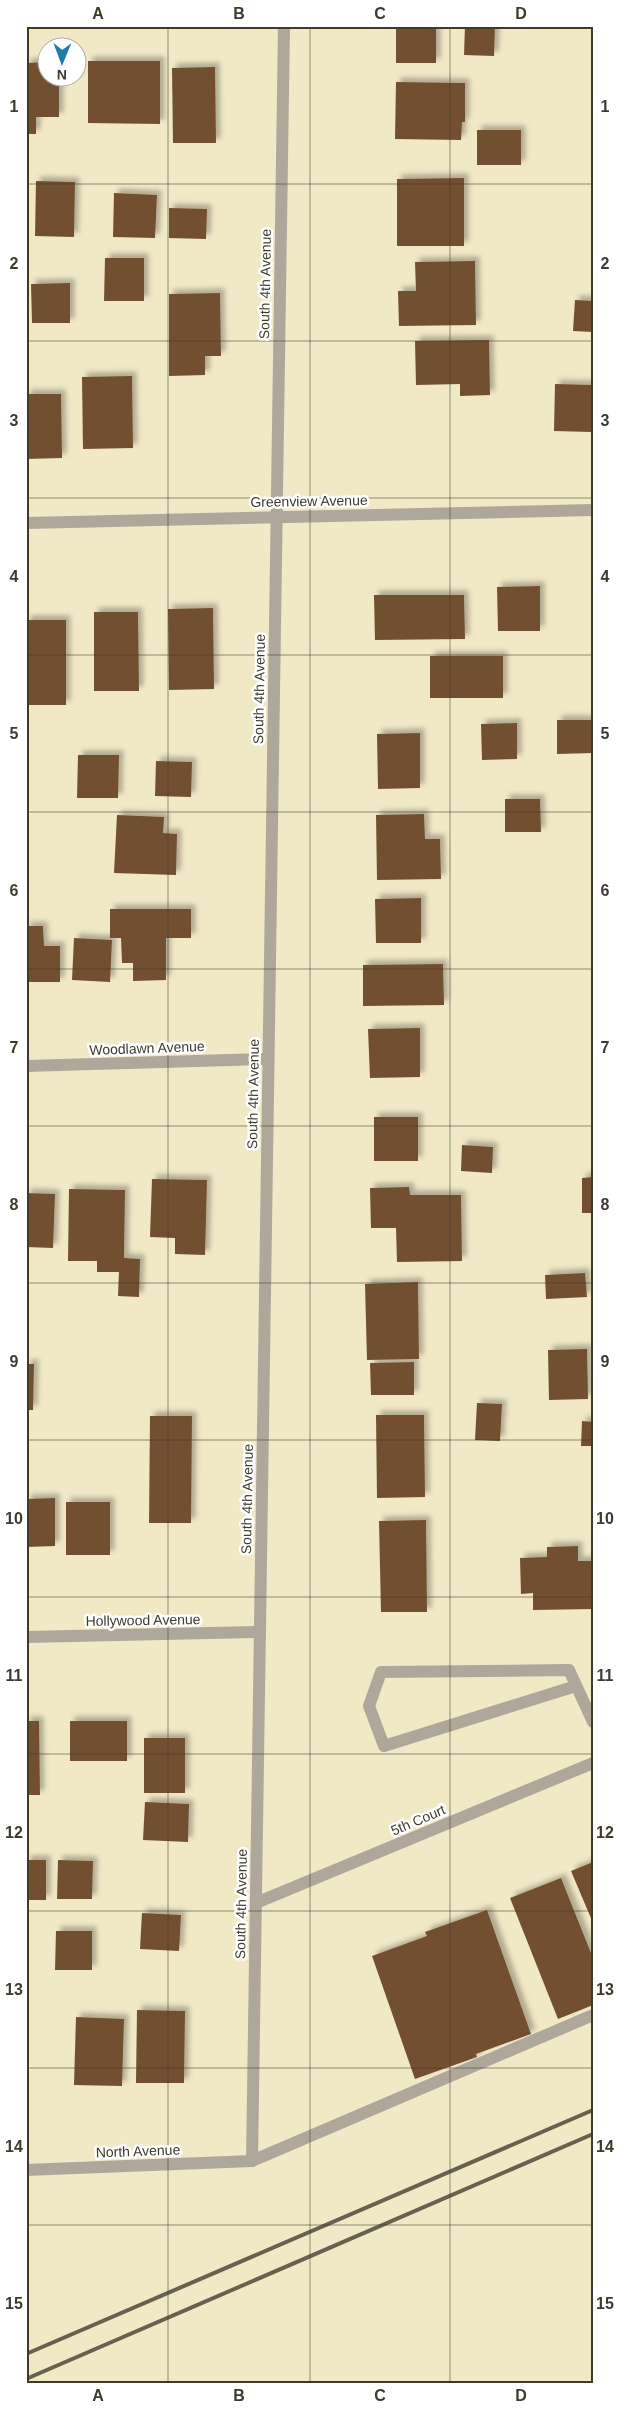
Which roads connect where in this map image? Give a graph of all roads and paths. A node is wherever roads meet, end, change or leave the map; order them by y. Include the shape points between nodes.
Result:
1 (284, 26) edge
2 (593, 510) edge
3 (276, 517) junction
4 (26, 523) edge
5 (268, 1059) junction
6 (26, 1066) edge
7 (260, 1632) junction
8 (26, 1637) edge
9 (576, 1686) junction
10 (593, 1722) edge
11 (593, 1763) edge
12 (256, 1904) junction
13 (593, 2015) edge
14 (252, 2162) junction
15 (26, 2170) edge

1 - 3 street, South 4th Avenue
2 - 3 street, Greenview Avenue
3 - 4 street, Greenview Avenue
3 - 5 street, South 4th Avenue
5 - 6 street, Woodlawn Avenue
5 - 7 street, South 4th Avenue
7 - 8 street, Hollywood Avenue
7 - 12 street, South 4th Avenue
9 - 9 street via 569,1670 381,1672 369,1706 384,1746
9 - 10 street
11 - 12 street, 5th Court
12 - 14 street, South 4th Avenue
13 - 14 street
14 - 15 street, North Avenue

